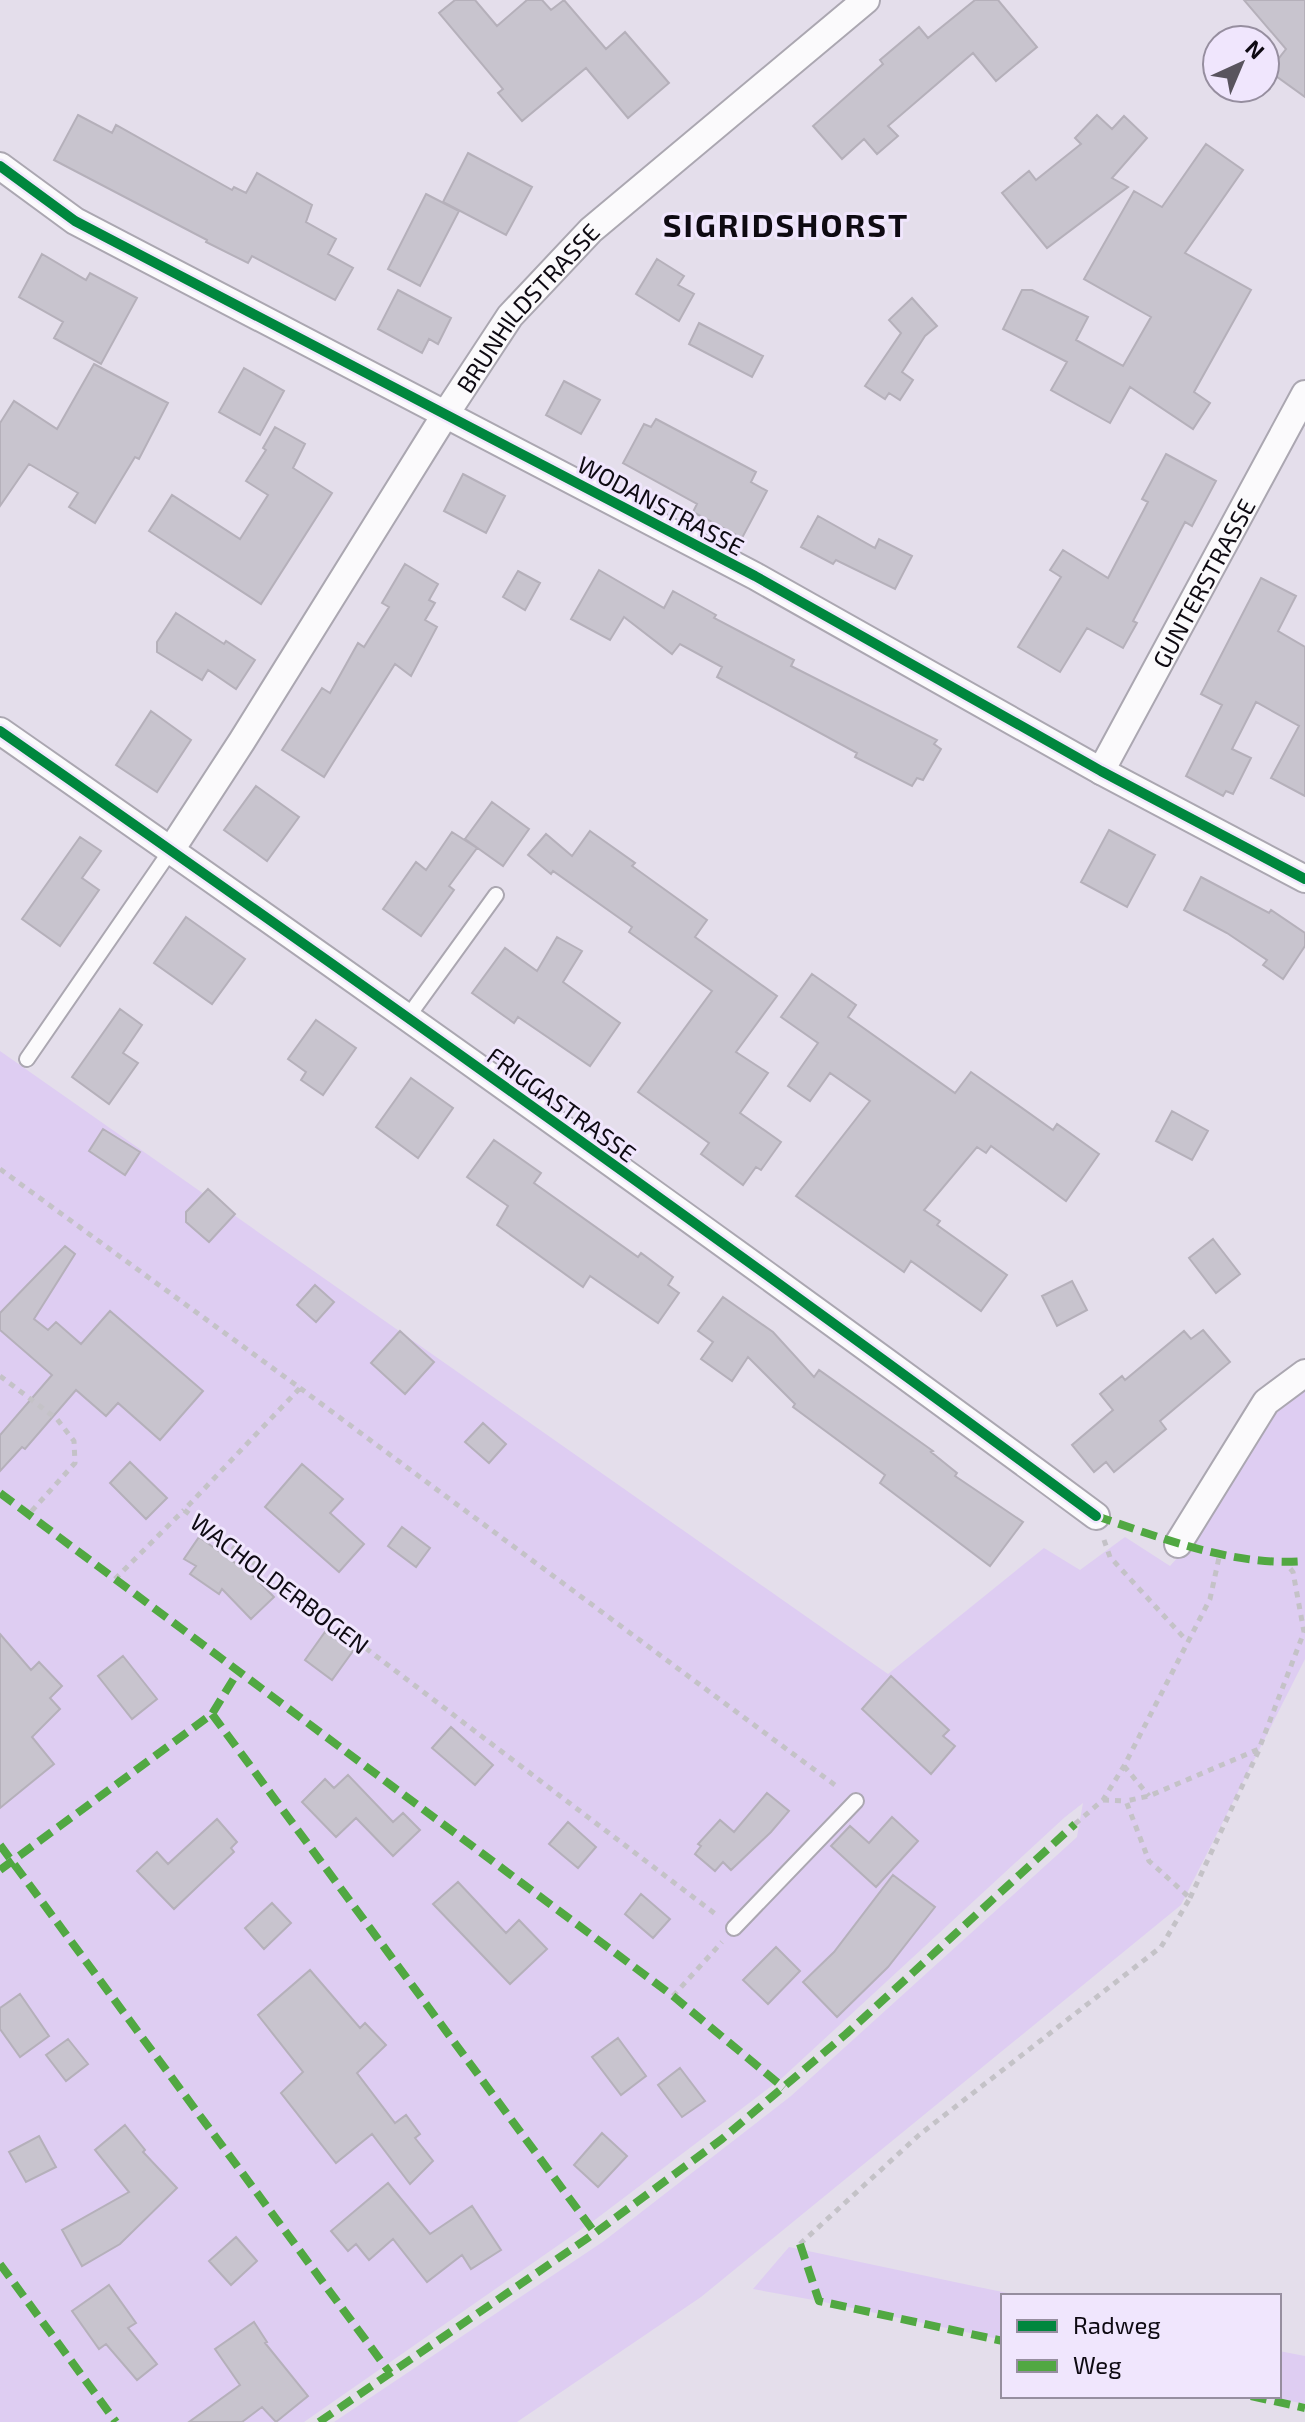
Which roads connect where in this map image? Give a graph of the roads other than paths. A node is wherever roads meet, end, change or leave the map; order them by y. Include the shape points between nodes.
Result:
1 (866, 0) edge
2 (0, 166) edge
3 (1305, 394) edge
4 (445, 415) junction
5 (0, 731) edge
6 (1101, 771) junction
7 (171, 850) junction
8 (1305, 879) edge
9 (496, 895) dead end
10 (407, 1018) junction
11 (27, 1059) dead end
12 (1305, 1373) edge
13 (1096, 1516) road end
14 (1178, 1544) dead end
15 (856, 1801) road end
16 (734, 1928) road end

1 - 4 street, BRUNHILDSTRASSE via 591,230 510,316
2 - 4 street, WODANSTRASSE via 75,221
3 - 6 street, GUNTERSTRASSE
4 - 6 street, WODANSTRASSE via 755,576
4 - 7 street, BRUNHILDSTRASSE
5 - 7 street, FRIGGASTRASSE
6 - 8 street, WODANSTRASSE
7 - 10 street, FRIGGASTRASSE
7 - 11 lane
9 - 10 lane
10 - 13 street, FRIGGASTRASSE
12 - 14 street via 1266,1402
15 - 16 lane

